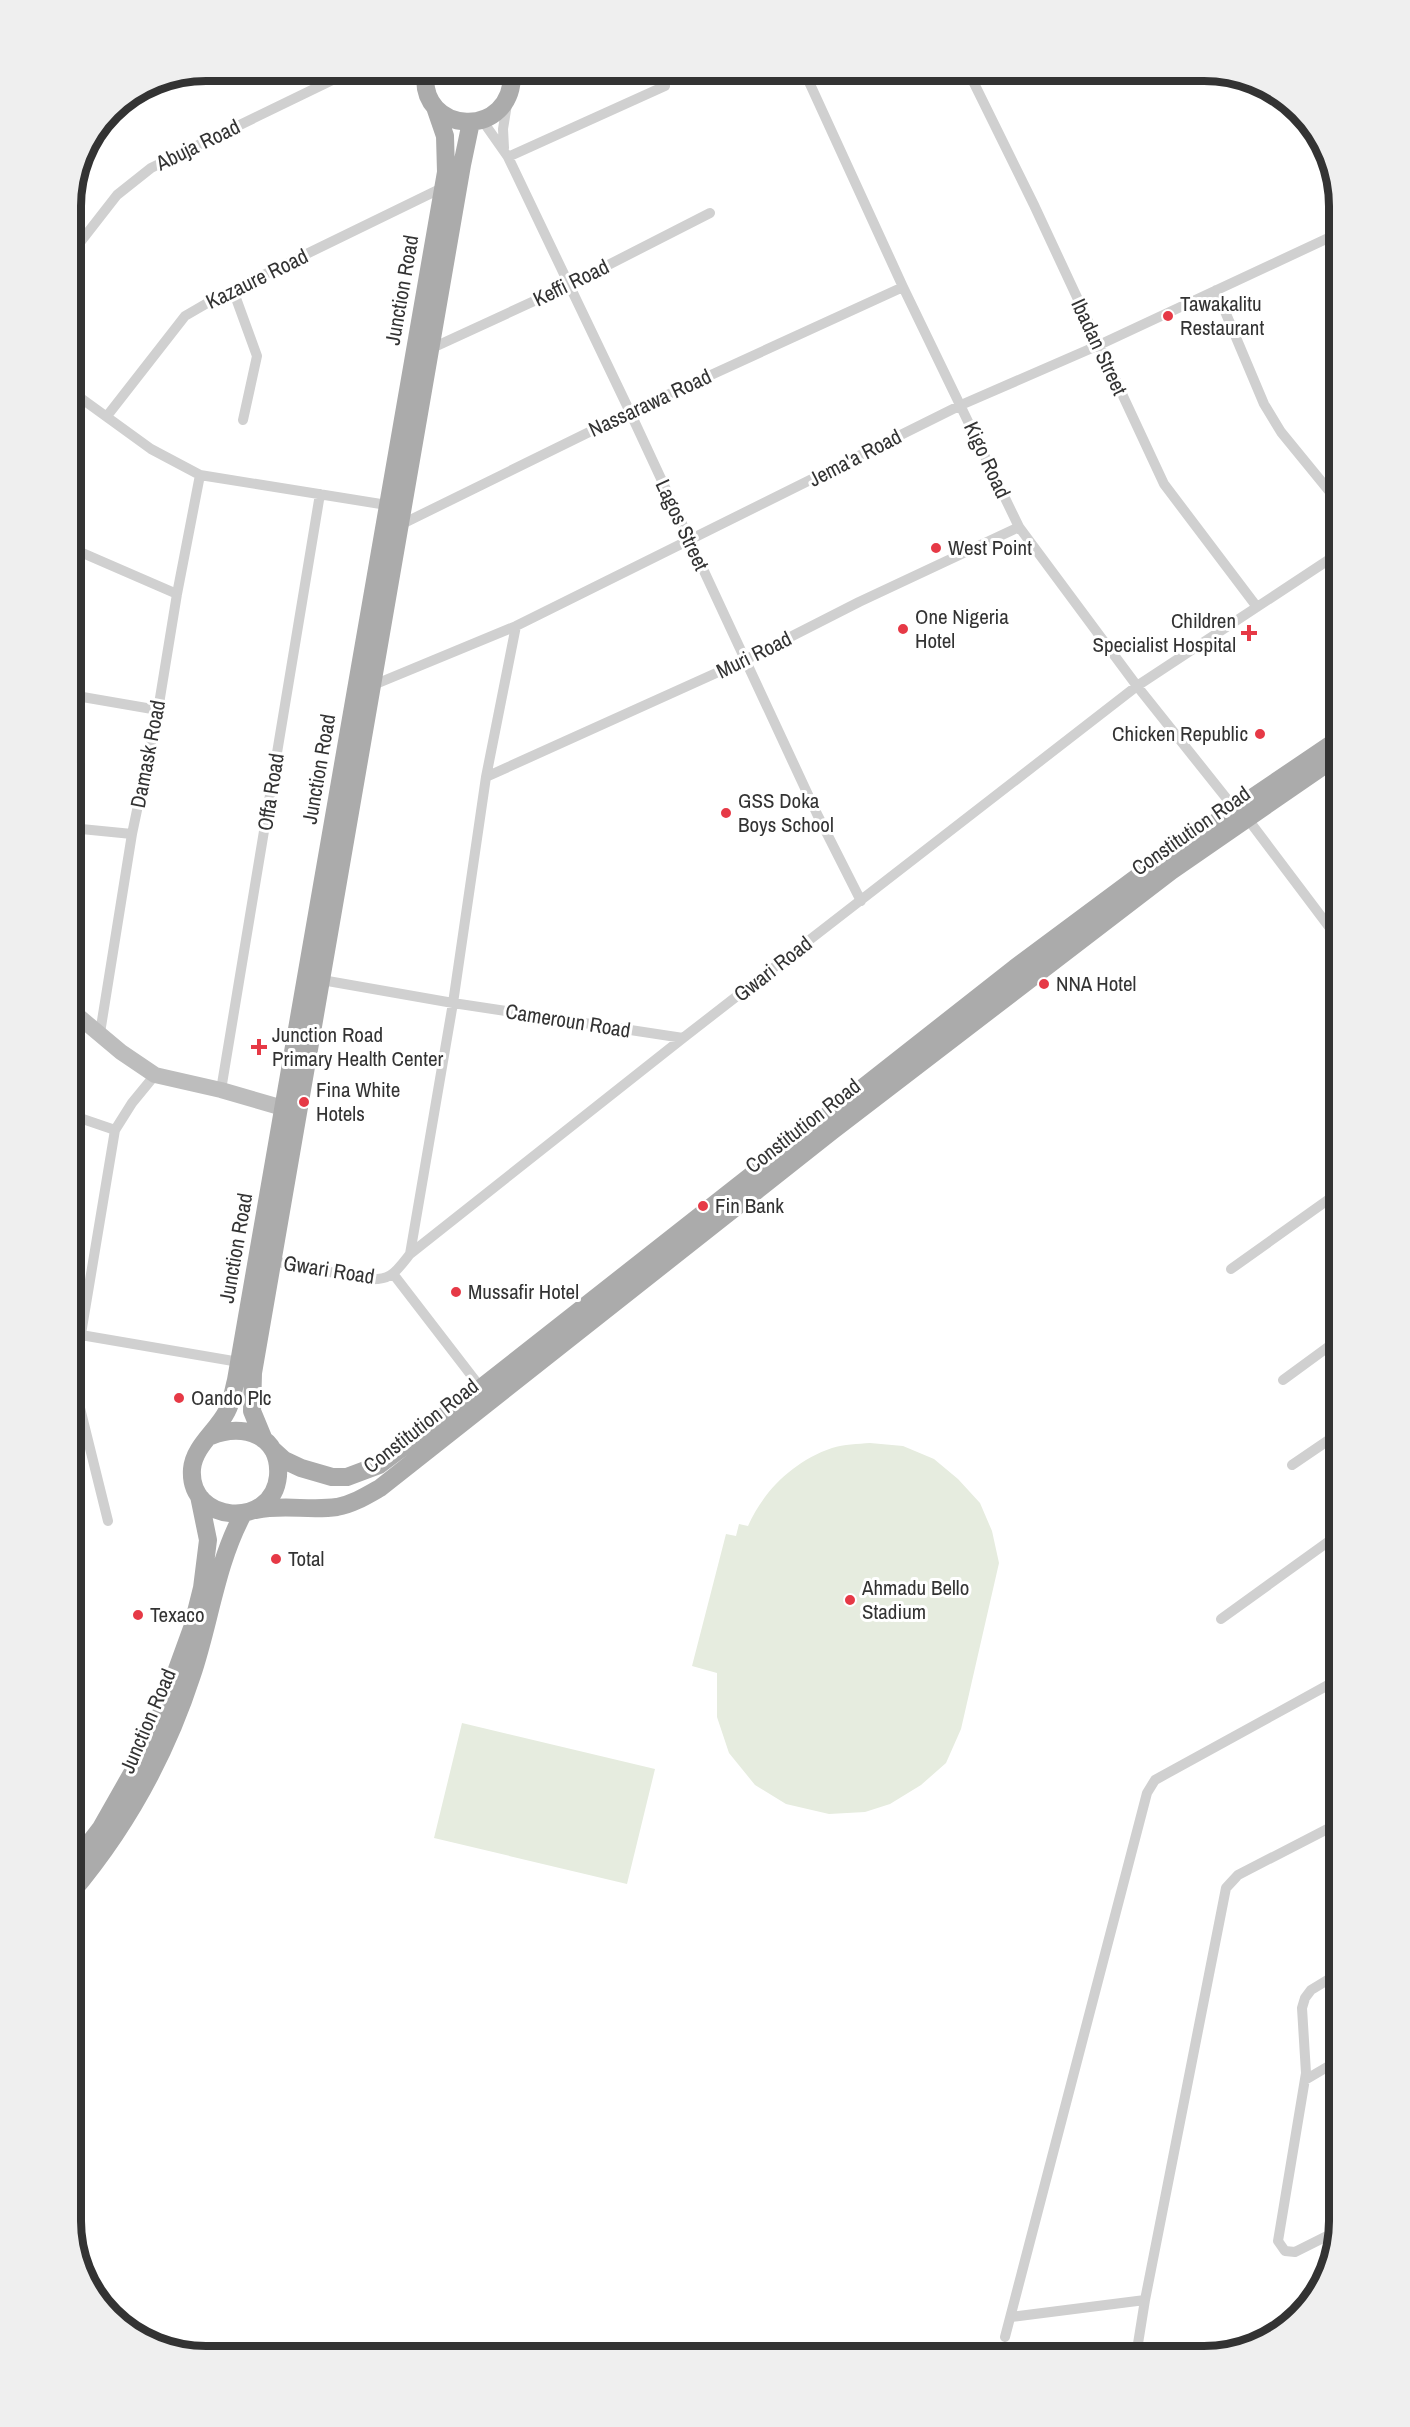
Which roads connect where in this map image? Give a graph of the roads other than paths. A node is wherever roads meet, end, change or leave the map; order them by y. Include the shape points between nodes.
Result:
1 (329, 81) edge
2 (427, 81) edge
3 (512, 81) edge
4 (809, 81) edge
5 (973, 81) edge
6 (665, 86) dead end
7 (509, 95) junction
8 (435, 107) junction
9 (477, 121) junction
10 (506, 153) junction
11 (444, 187) junction
12 (710, 213) dead end
13 (1329, 238) edge
14 (81, 241) edge
15 (570, 285) junction
16 (903, 286) junction
17 (233, 290) junction
18 (1216, 290) junction
19 (1099, 345) junction
20 (430, 349) junction
21 (81, 398) edge
22 (961, 405) junction
23 (630, 412) junction
24 (106, 416) junction
25 (243, 420) dead end
26 (200, 475) junction
27 (1329, 490) edge
28 (320, 494) junction
29 (387, 505) junction
30 (400, 525) junction
31 (1019, 527) junction
32 (689, 541) junction
33 (81, 552) edge
34 (1329, 560) edge
35 (177, 594) junction
36 (1257, 607) junction
37 (516, 626) junction
38 (745, 660) junction
39 (371, 686) junction
40 (1137, 686) junction
41 (81, 697) edge
42 (158, 711) junction
43 (1329, 747) edge
44 (1329, 762) edge
45 (486, 777) junction
46 (1241, 814) junction
47 (81, 829) edge
48 (132, 834) junction
49 (861, 901) junction
50 (1329, 926) edge
51 (322, 980) junction
52 (453, 1003) junction
53 (81, 1018) edge
54 (100, 1033) junction
55 (683, 1038) junction
56 (155, 1075) junction
57 (221, 1090) junction
58 (283, 1108) junction
59 (81, 1118) edge
60 (115, 1130) junction
61 (1329, 1200) edge
62 (705, 1221) junction
63 (410, 1254) junction
64 (273, 1261) junction
65 (1231, 1269) dead end
66 (394, 1275) junction
67 (81, 1335) joint
68 (1329, 1347) edge
69 (239, 1362) junction
70 (1283, 1380) dead end
71 (481, 1388) junction
72 (81, 1416) edge
73 (211, 1436) junction
74 (1329, 1440) edge
75 (268, 1445) junction
76 (1292, 1465) dead end
77 (199, 1496) junction
78 (248, 1512) junction
79 (108, 1521) dead end
80 (1329, 1542) edge
81 (1221, 1619) dead end
82 (1329, 1685) edge
83 (1329, 1829) edge
84 (81, 1854) edge
85 (81, 1879) edge
86 (1329, 1979) edge
87 (1329, 2066) edge
88 (1305, 2080) junction
89 (1328, 2235) edge
90 (1145, 2300) junction
91 (1011, 2317) junction
92 (1005, 2337) dead end
93 (1138, 2346) edge

1 - 14 street, Abuja Road via 151,168 117,195
2 - 8 main road, Junction Road
3 - 7 main road
4 - 16 street, Kigo Road
5 - 19 street, Ibadan Street
6 - 10 street
7 - 9 main road via 498,110
7 - 10 street, Lagos Street via 504,117
8 - 9 main road via 451,118
8 - 11 main road, Junction Road via 445,136
9 - 10 street, Lagos Street
9 - 20 main road, Junction Road
10 - 15 street, Lagos Street
11 - 17 street, Kazaure Road
11 - 29 main road, Junction Road
12 - 15 street, Keffi Road
13 - 18 street, Jema'a Road
15 - 20 street, Keffi Road
15 - 23 street, Lagos Street
16 - 22 street, Kigo Road
16 - 23 street, Nassarawa Road
17 - 24 street, Kazaure Road via 185,316
17 - 25 street via 257,356
18 - 19 street, Jema'a Road
18 - 27 street via 1264,404 1281,432
19 - 22 street, Jema'a Road
19 - 36 street, Ibadan Street via 1164,484
20 - 30 main road, Junction Road
21 - 24 street
22 - 31 street, Kigo Road
22 - 32 street, Jema'a Road
23 - 30 street, Nassarawa Road
23 - 32 street, Lagos Street
24 - 26 street via 151,449
26 - 28 street
26 - 35 street, Damask Road
28 - 29 street
28 - 57 street, Offa Road
29 - 58 main road, Junction Road
30 - 39 main road, Junction Road
31 - 38 street, Muri Road
31 - 40 street, Kigo Road
32 - 37 street, Jema'a Road
32 - 38 street, Lagos Street
33 - 35 street
34 - 36 street, Gwari Road
35 - 42 street, Damask Road
36 - 40 street, Gwari Road
37 - 39 street, Jema'a Road
37 - 45 street, Gwari Road
38 - 45 street, Muri Road
38 - 49 street, Lagos Street
39 - 51 main road, Junction Road
40 - 46 street, Kigo Road
40 - 49 street, Gwari Road
41 - 42 street
42 - 48 street, Damask Road
43 - 46 main road, Constitution Road
44 - 46 main road, Constitution Road
45 - 52 street, Gwari Road
46 - 50 street, Kigo Road
46 - 62 main road, Constitution Road
47 - 48 street
48 - 54 street, Damask Road
49 - 55 street, Gwari Road
51 - 52 street, Cameroun Road
51 - 64 main road, Junction Road
52 - 55 street, Cameroun Road
52 - 63 street, Gwari Road
53 - 54 street
54 - 56 street
55 - 63 street, Gwari Road
56 - 57 street
56 - 60 street
57 - 58 street
58 - 69 main road, Junction Road
59 - 60 street
60 - 67 street
61 - 65 street
62 - 71 main road, Constitution Road
62 - 78 main road, Constitution Road via 380,1488 335,1507 280,1506
63 - 66 street, Gwari Road
64 - 66 street, Gwari Road via 366,1279
64 - 75 main road, Junction Road via 251,1390 252,1411
66 - 71 street
67 - 69 street
68 - 70 street
69 - 73 main road, Junction Road via 228,1410
71 - 75 main road, Constitution Road via 394,1455 363,1473 332,1478 316,1474 285,1460
72 - 79 street
73 - 75 main road via 238,1429 252,1432
73 - 77 main road via 201,1445 192,1470
74 - 76 street
75 - 78 main road via 278,1463 274,1491 266,1502
77 - 78 main road via 218,1511
77 - 84 main road, Junction Road via 208,1540 192,1628 152,1738 101,1828
78 - 85 main road, Junction Road via 223,1559 192,1677 146,1785 120,1828
80 - 81 street
82 - 91 street via 1155,1780 1147,1793
83 - 90 street via 1238,1875 1226,1888
86 - 88 street via 1311,1990 1302,2008
87 - 88 street
88 - 89 street via 1278,2241 1285,2250 1295,2252
90 - 91 street
90 - 93 street
91 - 92 street

